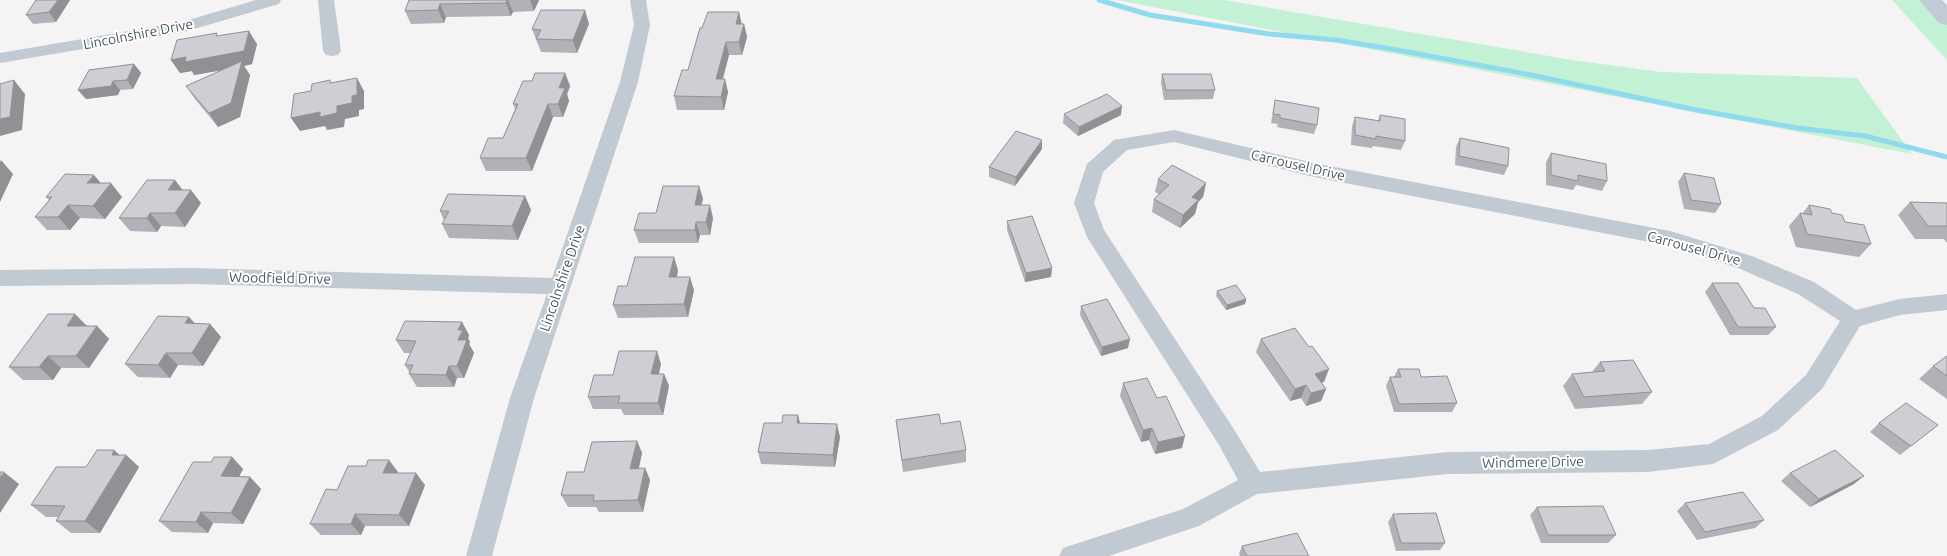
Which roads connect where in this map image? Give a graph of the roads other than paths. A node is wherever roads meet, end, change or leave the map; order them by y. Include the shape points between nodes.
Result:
1 (273, 0) edge
2 (326, 0) edge
3 (638, 0) edge
4 (1930, 0) edge
5 (1947, 18) edge
6 (332, 51) dead end
7 (0, 58) edge
8 (0, 278) edge
9 (560, 286) junction
10 (1947, 302) edge
11 (1853, 319) junction
12 (1253, 484) junction
13 (479, 556) edge
14 (1072, 556) edge

1 - 7 street, Lincolnshire Drive via 184,27
2 - 6 street
3 - 9 street, Lincolnshire Drive via 642,25 628,82
4 - 5 main road
8 - 9 street, Woodfield Drive via 193,276
9 - 13 street, Lincolnshire Drive via 522,398
10 - 11 street via 1900,307
11 - 12 street, Windmere Drive via 1814,382 1770,423 1713,454 1648,461 1448,463
11 - 12 street, Carrousel Drive via 1806,288 1745,262 1670,239 1314,170 1174,136 1121,146 1094,169 1084,203 1094,232 1227,438
12 - 14 street, Windmere Drive via 1190,518

